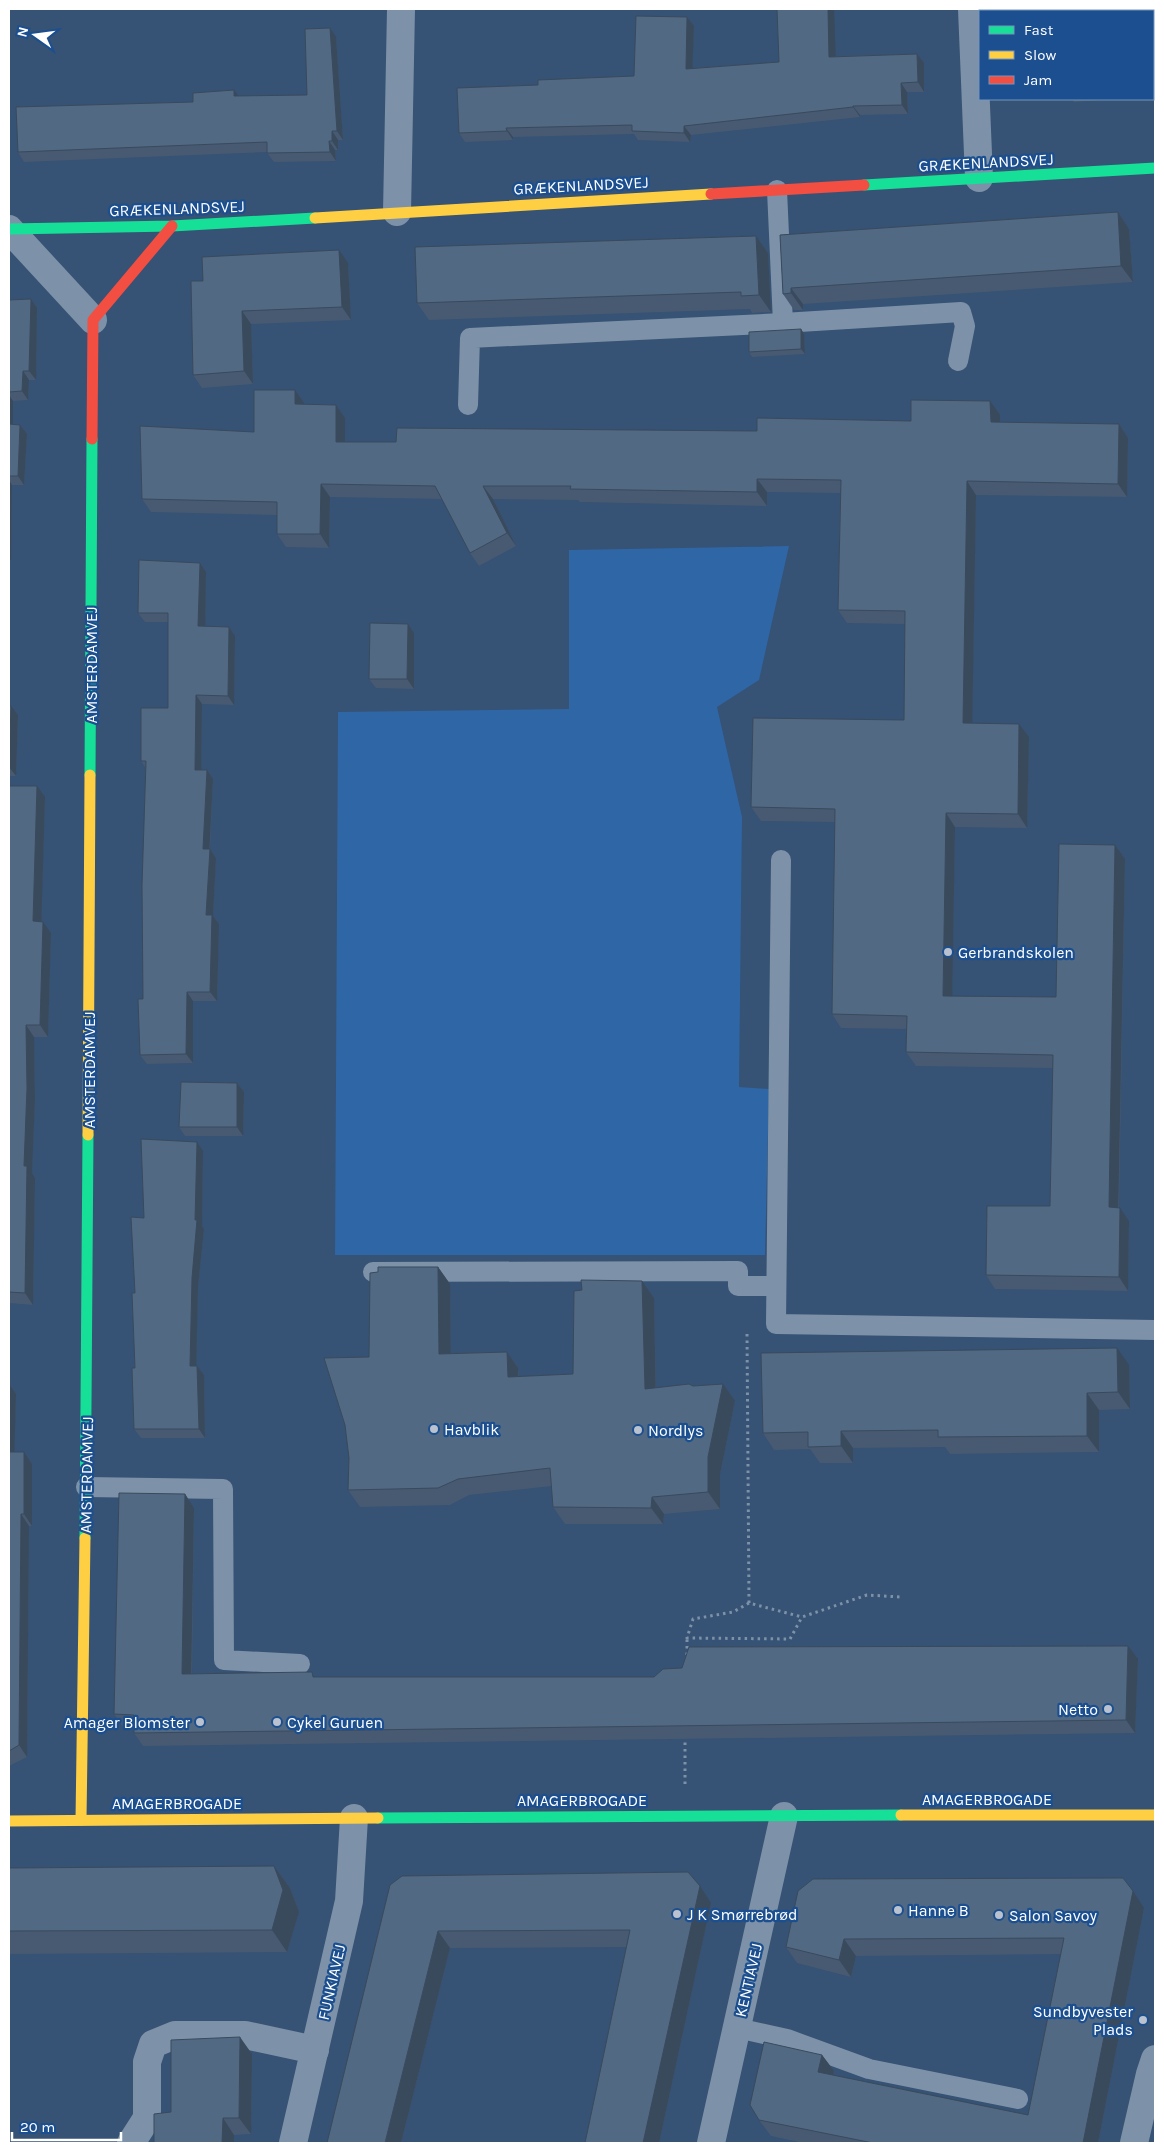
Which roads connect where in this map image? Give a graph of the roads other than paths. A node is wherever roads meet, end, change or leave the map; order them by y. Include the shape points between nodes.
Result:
1 (401, 9) edge
2 (972, 9) edge
3 (1155, 168) edge
4 (980, 178) junction
5 (776, 190) junction
6 (397, 212) junction
7 (172, 226) junction
8 (9, 229) edge
9 (93, 320) junction
10 (783, 323) junction
11 (958, 361) dead end
12 (468, 405) dead end
13 (781, 860) dead end
14 (373, 1272) edge
15 (776, 1286) junction
16 (1155, 1330) edge
17 (86, 1487) junction
18 (300, 1664) dead end
19 (1155, 1814) edge
20 (784, 1816) junction
21 (354, 1818) junction
22 (81, 1820) junction
23 (9, 1821) edge
24 (737, 2028) junction
25 (315, 2050) junction
26 (1155, 2059) edge
27 (1018, 2099) dead end
28 (131, 2143) edge
29 (293, 2143) edge
30 (711, 2143) edge
31 (1134, 2143) edge

1 - 6 street
2 - 4 street
3 - 4 street, GRÆKENLANDSVEJ
4 - 5 street, GRÆKENLANDSVEJ
5 - 6 street, GRÆKENLANDSVEJ
5 - 10 lane
6 - 7 street, GRÆKENLANDSVEJ
7 - 8 street, GRÆKENLANDSVEJ
7 - 9 street
8 - 9 street
9 - 17 street, AMSTERDAMVEJ
10 - 11 lane via 961,312 965,326
10 - 12 lane via 470,338
13 - 15 lane
14 - 15 lane via 738,1271 738,1286
15 - 16 lane via 776,1324
17 - 18 lane via 223,1489 224,1660
17 - 22 street, AMSTERDAMVEJ
19 - 20 street, AMAGERBROGADE
20 - 21 street, AMAGERBROGADE
20 - 24 street, KENTIAVEJ
21 - 22 street, AMAGERBROGADE
21 - 25 street, FUNKIAVEJ via 349,1901
22 - 23 street, AMAGERBROGADE
24 - 27 lane via 787,2039 869,2069
24 - 30 street, KENTIAVEJ
25 - 28 street via 245,2035 175,2035 153,2044 147,2062 146,2118
25 - 29 street, FUNKIAVEJ
26 - 31 street

